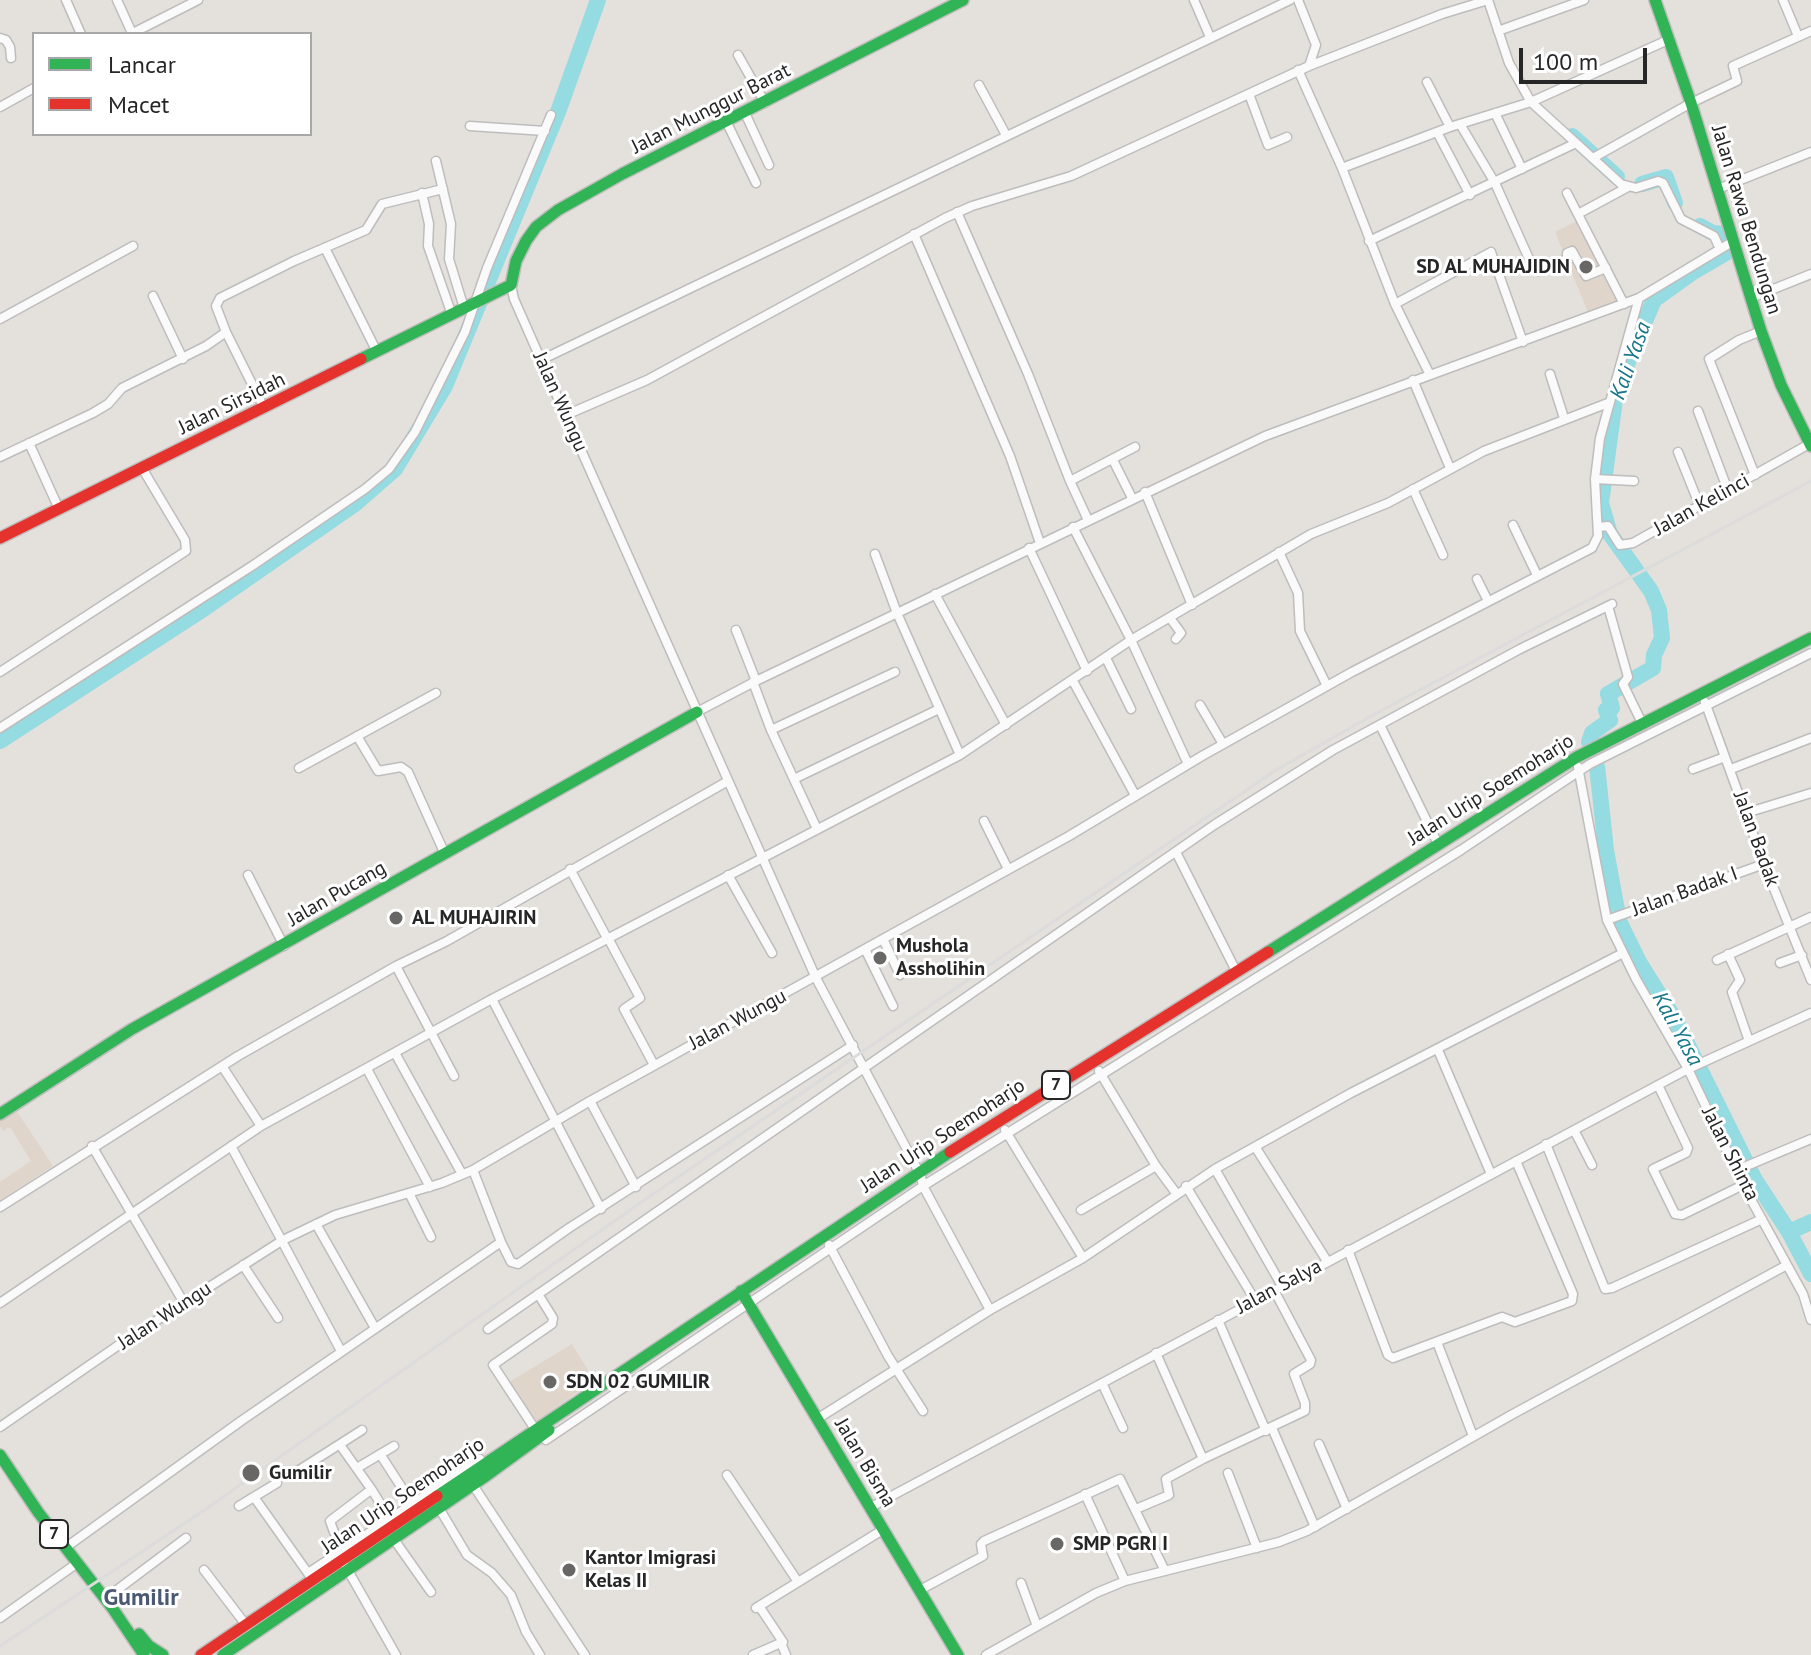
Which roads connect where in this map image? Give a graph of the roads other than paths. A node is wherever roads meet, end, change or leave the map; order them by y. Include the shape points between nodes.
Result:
1 (66, 0) edge
2 (117, 0) edge
3 (198, 0) edge
4 (963, 0) edge
5 (1194, 0) edge
6 (1290, 0) edge
7 (1298, 0) edge
8 (1584, 0) edge
9 (1655, 0) edge
10 (1783, 0) edge
11 (1484, 1) edge
12 (1501, 30) junction
13 (1811, 31) edge
14 (80, 32) edge
15 (131, 32) edge
16 (136, 32) edge
17 (1798, 36) junction
18 (1210, 37) junction
19 (0, 38) edge
20 (1670, 39) junction
21 (738, 55) dead end
22 (11, 58) dead end
23 (1309, 66) junction
24 (1298, 70) junction
25 (1427, 82) dead end
26 (979, 85) dead end
27 (32, 89) edge
28 (1249, 94) junction
29 (1535, 100) junction
30 (765, 103) junction
31 (1691, 103) junction
32 (0, 107) edge
33 (745, 113) junction
34 (1495, 113) junction
35 (551, 115) dead end
36 (726, 121) junction
37 (1460, 124) junction
38 (470, 126) dead end
39 (1450, 127) junction
40 (545, 131) junction
41 (1437, 132) junction
42 (1006, 135) junction
43 (1287, 137) dead end
44 (1574, 144) junction
45 (1811, 152) edge
46 (1597, 157) junction
47 (436, 161) dead end
48 (769, 165) dead end
49 (1342, 168) junction
50 (1522, 169) junction
51 (756, 183) dead end
52 (1495, 183) junction
53 (1628, 187) junction
54 (443, 189) junction
55 (1718, 189) junction
56 (422, 193) junction
57 (1567, 193) dead end
58 (1470, 195) junction
59 (957, 212) junction
60 (1578, 214) junction
61 (914, 234) junction
62 (1369, 241) junction
63 (133, 246) dead end
64 (1725, 246) junction
65 (325, 248) junction
66 (1606, 268) junction
67 (1811, 274) edge
68 (511, 285) junction
69 (153, 296) dead end
70 (1639, 298) junction
71 (1751, 298) junction
72 (478, 302) junction
73 (1395, 304) junction
74 (1624, 304) junction
75 (464, 308) junction
76 (452, 315) junction
77 (0, 319) edge
78 (1761, 331) junction
79 (226, 332) junction
80 (1523, 342) junction
81 (377, 352) junction
82 (183, 359) junction
83 (541, 360) junction
84 (1429, 373) junction
85 (1550, 374) dead end
86 (1413, 380) junction
87 (1608, 403) junction
88 (264, 408) junction
89 (1698, 411) dead end
90 (566, 415) junction
91 (1564, 418) junction
92 (29, 443) junction
93 (1811, 444) edge
94 (1135, 447) dead end
95 (1678, 452) dead end
96 (0, 457) edge
97 (1113, 460) junction
98 (1449, 465) junction
99 (142, 468) junction
100 (1755, 475) junction
101 (1601, 480) junction
102 (1070, 481) junction
103 (1634, 481) dead end
104 (1727, 488) junction
105 (1413, 489) junction
106 (1145, 492) junction
107 (1132, 498) junction
108 (1699, 504) junction
109 (59, 509) junction
110 (1088, 520) junction
111 (1513, 525) dead end
112 (1602, 526) junction
113 (1073, 527) junction
114 (0, 538) edge
115 (1040, 543) junction
116 (1029, 548) junction
117 (1279, 552) junction
118 (875, 554) dead end
119 (1443, 555) dead end
120 (1537, 575) junction
121 (1477, 579) dead end
122 (935, 594) junction
123 (1488, 601) junction
124 (1192, 605) junction
125 (897, 613) junction
126 (1170, 618) junction
127 (736, 630) dead end
128 (1811, 632) edge
129 (1176, 639) dead end
130 (1131, 640) junction
131 (1811, 641) edge
132 (1811, 653) edge
133 (1106, 658) junction
134 (1087, 671) junction
135 (0, 672) edge
136 (895, 672) dead end
137 (754, 681) junction
138 (1073, 681) junction
139 (1327, 686) junction
140 (436, 693) dead end
141 (1705, 702) junction
142 (1200, 705) dead end
143 (939, 709) junction
144 (1131, 709) dead end
145 (697, 712) junction
146 (1641, 721) junction
147 (1006, 725) junction
148 (1380, 725) junction
149 (0, 728) edge
150 (771, 730) junction
151 (357, 736) junction
152 (1811, 738) edge
153 (1223, 744) junction
154 (960, 755) junction
155 (1725, 757) junction
156 (1188, 764) junction
157 (1578, 767) junction
158 (299, 768) dead end
159 (1693, 769) dead end
160 (1731, 769) junction
161 (794, 779) junction
162 (728, 781) junction
163 (1811, 793) edge
164 (1135, 795) junction
165 (1746, 813) junction
166 (984, 821) dead end
167 (817, 829) junction
168 (1437, 842) junction
169 (444, 852) junction
170 (1176, 852) junction
171 (762, 857) junction
172 (1418, 861) junction
173 (1764, 864) junction
174 (570, 869) junction
175 (1008, 869) junction
176 (248, 875) dead end
177 (728, 875) junction
178 (1614, 917) junction
179 (1811, 917) edge
180 (1790, 925) junction
181 (607, 938) junction
182 (883, 939) junction
183 (284, 946) junction
184 (865, 949) junction
185 (772, 953) dead end
186 (1623, 953) junction
187 (1728, 954) junction
188 (1802, 955) junction
189 (1717, 960) dead end
190 (1780, 963) dead end
191 (396, 966) junction
192 (1235, 969) junction
193 (900, 975) dead end
194 (816, 978) junction
195 (1811, 980) edge
196 (492, 999) junction
197 (893, 1006) dead end
198 (1811, 1013) edge
199 (431, 1031) junction
200 (1749, 1041) junction
201 (853, 1045) junction
202 (1438, 1050) junction
203 (395, 1053) junction
204 (654, 1065) junction
205 (222, 1066) junction
206 (865, 1068) junction
207 (1690, 1068) junction
208 (367, 1069) junction
209 (1099, 1071) junction
210 (454, 1076) dead end
211 (1658, 1085) junction
212 (590, 1101) junction
213 (0, 1114) edge
214 (554, 1122) junction
215 (261, 1126) junction
216 (1005, 1130) junction
217 (1574, 1130) junction
218 (1811, 1139) edge
219 (1546, 1144) junction
220 (92, 1146) junction
221 (231, 1146) junction
222 (1256, 1148) junction
223 (1516, 1161) junction
224 (1592, 1165) dead end
225 (1156, 1166) junction
226 (1215, 1169) junction
227 (473, 1170) junction
228 (1737, 1170) junction
229 (462, 1174) junction
230 (1491, 1174) junction
231 (920, 1176) junction
232 (1743, 1185) junction
233 (1186, 1186) junction
234 (430, 1187) junction
235 (636, 1187) junction
236 (409, 1193) junction
237 (1176, 1193) junction
238 (0, 1207) edge
239 (601, 1209) junction
240 (1081, 1210) dead end
241 (130, 1214) junction
242 (1762, 1219) junction
243 (316, 1224) junction
244 (431, 1237) dead end
245 (283, 1240) junction
246 (501, 1242) junction
247 (828, 1245) junction
248 (1348, 1250) junction
249 (1083, 1258) junction
250 (1327, 1261) junction
251 (243, 1265) junction
252 (1787, 1265) junction
253 (1278, 1288) junction
254 (538, 1294) junction
255 (744, 1297) junction
256 (1255, 1300) junction
257 (0, 1303) edge
258 (184, 1303) junction
259 (990, 1310) junction
260 (278, 1318) dead end
261 (1218, 1320) junction
262 (1811, 1320) edge
263 (375, 1328) junction
264 (488, 1329) dead end
265 (1437, 1342) junction
266 (341, 1351) junction
267 (1156, 1353) junction
268 (898, 1370) junction
269 (1102, 1383) junction
270 (923, 1411) dead end
271 (817, 1419) junction
272 (0, 1427) edge
273 (533, 1427) junction
274 (1123, 1428) dead end
275 (362, 1430) dead end
276 (1269, 1430) junction
277 (1473, 1436) junction
278 (1319, 1444) dead end
279 (340, 1445) junction
280 (394, 1446) dead end
281 (380, 1454) junction
282 (0, 1455) edge
283 (1203, 1459) junction
284 (357, 1468) junction
285 (1228, 1473) dead end
286 (293, 1474) dead end
287 (727, 1475) dead end
288 (277, 1483) dead end
289 (474, 1486) junction
290 (372, 1490) junction
291 (1085, 1494) junction
292 (254, 1497) junction
293 (239, 1506) dead end
294 (414, 1506) junction
295 (871, 1507) junction
296 (440, 1509) junction
297 (1136, 1509) junction
298 (1347, 1509) junction
299 (391, 1521) junction
300 (1315, 1527) junction
301 (884, 1529) junction
302 (186, 1538) dead end
303 (394, 1540) junction
304 (65, 1548) junction
305 (1257, 1548) junction
306 (346, 1561) junction
307 (76, 1564) junction
308 (204, 1570) dead end
309 (1165, 1571) junction
310 (310, 1576) junction
311 (1125, 1581) junction
312 (798, 1582) junction
313 (1021, 1583) dead end
314 (920, 1590) junction
315 (431, 1592) dead end
316 (109, 1604) junction
317 (0, 1618) edge
318 (246, 1625) junction
319 (1037, 1626) junction
320 (781, 1643) junction
321 (147, 1653) edge
322 (163, 1655) edge
323 (201, 1655) edge
324 (223, 1655) edge
325 (396, 1655) edge
326 (540, 1655) edge
327 (585, 1655) edge
328 (753, 1655) edge
329 (786, 1655) edge
330 (958, 1655) edge
331 (986, 1655) edge

1 - 14 street
2 - 15 street
3 - 16 street
4 - 30 main road, Jalan Munggur Barat
5 - 18 street
6 - 18 street
7 - 23 street via 1316,47
8 - 12 street
9 - 20 main road, Jalan Rawa Bendungan
10 - 17 street
11 - 12 street via 1489,1
11 - 23 street
12 - 29 street via 1509,63
13 - 17 street
17 - 31 street via 1733,66 1737,81
18 - 42 street
19 - 22 street via 10,47
20 - 29 street
20 - 31 main road, Jalan Rawa Bendungan
21 - 30 street
23 - 24 street
24 - 28 street
24 - 49 street
25 - 39 street
26 - 42 street
27 - 32 street
28 - 43 street via 1268,145
28 - 59 street via 1071,176
29 - 34 street
29 - 44 street
30 - 33 main road, Jalan Munggur Barat
31 - 46 street
31 - 55 main road, Jalan Rawa Bendungan
33 - 36 main road, Jalan Munggur Barat
33 - 48 street
34 - 37 street
34 - 50 street
35 - 40 street
36 - 51 street
36 - 68 main road, Jalan Munggur Barat via 546,219 526,241
37 - 39 street
37 - 52 street
38 - 40 street
39 - 41 street
40 - 72 street via 487,268
41 - 49 street
41 - 58 street
42 - 83 street
44 - 46 street
44 - 50 street
45 - 55 street
46 - 53 street
47 - 54 street
49 - 62 street
50 - 52 street
52 - 58 street
52 - 66 street via 1534,270 1564,261 1572,251 1586,276
53 - 60 street
53 - 64 street via 1660,182 1681,219
54 - 56 street
54 - 75 street via 452,229 449,259
55 - 64 main road, Jalan Rawa Bendungan
56 - 65 street via 382,204 368,229
56 - 76 street via 428,246
57 - 60 street
58 - 62 street
59 - 61 street
59 - 102 street
60 - 66 street
61 - 90 street via 647,380
61 - 115 street via 1010,456
62 - 73 street
63 - 77 street
64 - 70 street
64 - 71 main road, Jalan Rawa Bendungan
65 - 79 street via 218,300
65 - 81 street
66 - 74 street
67 - 71 street
68 - 72 main road, Jalan Sirsidah
68 - 83 street, Jalan Wungu
69 - 82 street
70 - 74 street
70 - 87 street
71 - 78 main road, Jalan Rawa Bendungan
72 - 75 main road, Jalan Sirsidah
72 - 149 street via 430,405 389,469 284,545
73 - 80 street via 1491,252
73 - 84 street
74 - 80 street
75 - 76 main road, Jalan Sirsidah
76 - 81 main road, Jalan Sirsidah
78 - 93 main road, Jalan Rawa Bendungan
78 - 100 street via 1709,360
79 - 82 street
79 - 88 street
80 - 84 street
81 - 88 main road, Jalan Sirsidah
82 - 92 street via 122,388 93,413
83 - 90 street, Jalan Wungu
84 - 86 street
85 - 91 street
86 - 98 street
86 - 106 street via 1265,436
87 - 91 street
87 - 101 street
88 - 99 main road, Jalan Sirsidah
89 - 104 street
90 - 145 street, Jalan Wungu
91 - 98 street
92 - 96 street
92 - 109 street
93 - 100 street, Jalan Kelinci
94 - 97 street
95 - 108 street
97 - 102 street
97 - 107 street
98 - 105 street
99 - 109 main road, Jalan Sirsidah
99 - 135 street via 185,540 186,551
100 - 104 street, Jalan Kelinci
101 - 103 street
101 - 112 street
102 - 110 street
104 - 108 street, Jalan Kelinci
105 - 117 street
105 - 119 street
106 - 107 street
106 - 124 street
107 - 110 street
108 - 112 street, Jalan Kelinci via 1624,546
109 - 114 main road, Jalan Sirsidah
110 - 113 street
111 - 120 street
112 - 120 street via 1592,548
113 - 115 street
113 - 130 street
115 - 116 street
116 - 122 street
116 - 134 street
117 - 124 street
117 - 139 street via 1299,596 1300,631
118 - 125 street
120 - 123 street
121 - 123 street
122 - 125 street
122 - 147 street
123 - 139 street
124 - 126 street
125 - 137 street
125 - 143 street
126 - 129 street via 1181,633
126 - 130 street
127 - 137 street
128 - 146 street
130 - 133 street
130 - 156 street
131 - 141 main road, Jalan Urip Soemoharjo / 7
131 - 146 main road, Jalan Urip Soemoharjo / 7
132 - 141 street
133 - 134 street
133 - 144 street
134 - 138 street
136 - 150 street
137 - 145 street
137 - 150 street
138 - 147 street
138 - 164 street
139 - 153 street
140 - 151 street
141 - 155 street, Jalan Badak
141 - 157 main road, Jalan Urip Soemoharjo / 7
142 - 153 street
143 - 154 street
143 - 161 street
145 - 162 street, Jalan Wungu
145 - 169 main road, Jalan Pucang
146 - 148 street via 1623,685 1628,677 1610,605
146 - 168 main road, Jalan Urip Soemoharjo / 7
147 - 154 street
148 - 168 street
148 - 170 street
150 - 161 street
151 - 158 street
151 - 169 street via 378,771 401,767 408,772
152 - 160 street
153 - 156 street
154 - 167 street
155 - 159 street
155 - 160 street, Jalan Badak
156 - 164 street
157 - 172 main road, Jalan Urip Soemoharjo / 7
157 - 178 street, Jalan Shinta
157 - 209 street via 1448,859
160 - 165 street, Jalan Badak
161 - 167 street
162 - 171 street, Jalan Wungu
162 - 174 street
163 - 165 street
164 - 175 street
165 - 173 street, Jalan Badak
166 - 175 street
167 - 171 street
168 - 172 main road, Jalan Urip Soemoharjo / 7
168 - 192 street
169 - 183 main road, Jalan Pucang
170 - 192 street
170 - 206 street
171 - 177 street
171 - 194 street, Jalan Wungu
172 - 192 main road, Jalan Urip Soemoharjo / 7
172 - 209 main road, Jalan Urip Soemoharjo / 7
173 - 178 street, Jalan Badak I
173 - 180 street, Jalan Badak
174 - 181 street
174 - 191 street
175 - 182 street
176 - 183 street
177 - 181 street
177 - 185 street
178 - 186 street, Jalan Shinta
179 - 180 street
180 - 187 street
180 - 188 street, Jalan Badak
181 - 196 street
181 - 204 street via 640,998 624,1010
182 - 184 street
182 - 193 street
183 - 213 main road, Jalan Pucang via 132,1029
184 - 194 street
184 - 197 street
186 - 202 street
186 - 207 street, Jalan Shinta
187 - 189 street
187 - 200 street via 1740,980 1732,992
188 - 190 street
188 - 195 street, Jalan Badak
191 - 199 street
191 - 205 street
192 - 231 main road, Jalan Urip Soemoharjo / 7
194 - 201 street
194 - 204 street, Jalan Wungu
196 - 199 street
196 - 214 street
198 - 200 street, Jalan Salya
199 - 203 street
199 - 210 street
200 - 207 street, Jalan Salya
201 - 206 street
201 - 235 street
202 - 222 street
202 - 230 street
203 - 208 street
203 - 229 street
204 - 212 street, Jalan Wungu
205 - 215 street
205 - 220 street
206 - 231 street
206 - 254 street
207 - 211 street, Jalan Salya
207 - 228 street, Jalan Shinta
208 - 215 street
208 - 234 street
209 - 216 main road, Jalan Urip Soemoharjo / 7
209 - 225 street
211 - 217 street, Jalan Salya
211 - 232 street via 1688,1148 1653,1170 1675,1214
212 - 214 street, Jalan Wungu
212 - 235 street
214 - 227 street, Jalan Wungu
214 - 239 street
215 - 221 street
216 - 231 main road, Jalan Urip Soemoharjo / 7
216 - 249 street
217 - 219 street, Jalan Salya
217 - 224 street
218 - 228 street
219 - 223 street, Jalan Salya
219 - 242 street via 1605,1289
220 - 238 street
220 - 241 street
221 - 241 street
221 - 245 street
222 - 226 street
222 - 250 street
223 - 230 street, Jalan Salya
223 - 265 street via 1573,1300 1515,1322 1502,1317
225 - 237 street
225 - 240 street
226 - 233 street
226 - 253 street
227 - 229 street, Jalan Wungu
227 - 246 street
228 - 232 street, Jalan Shinta
229 - 234 street, Jalan Wungu
230 - 248 street, Jalan Salya
231 - 247 main road, Jalan Urip Soemoharjo / 7
231 - 255 main road, Jalan Urip Soemoharjo / 7
231 - 259 street
231 - 273 street
232 - 242 street, Jalan Shinta
233 - 237 street
233 - 256 street
234 - 236 street, Jalan Wungu
235 - 239 street
236 - 243 street, Jalan Wungu
236 - 244 street
237 - 249 street
239 - 246 street via 518,1264 511,1262
241 - 257 street
241 - 258 street
242 - 252 street, Jalan Shinta
243 - 245 street, Jalan Wungu
243 - 263 street
245 - 251 street, Jalan Wungu
245 - 266 street
246 - 263 street
247 - 255 main road, Jalan Urip Soemoharjo / 7
247 - 268 street
248 - 250 street, Jalan Salya
248 - 265 street via 1390,1357
249 - 259 street
250 - 253 street, Jalan Salya
251 - 258 street, Jalan Wungu
251 - 260 street
252 - 262 street, Jalan Shinta
252 - 277 street
253 - 256 street, Jalan Salya
253 - 276 street via 1311,1362 1294,1374 1305,1411
254 - 264 street
254 - 273 street via 552,1324 493,1365
255 - 271 main road, Jalan Bisma
255 - 273 main road, Jalan Urip Soemoharjo / 7
255 - 289 main road, Jalan Urip Soemoharjo / 7 via 593,1397
256 - 261 street, Jalan Salya
258 - 272 street, Jalan Wungu
259 - 268 street
261 - 267 street, Jalan Salya
261 - 276 street
263 - 266 street
265 - 277 street
266 - 304 street
267 - 269 street, Jalan Salya
267 - 283 street
268 - 270 street
268 - 271 street
269 - 274 street
269 - 295 street, Jalan Salya
271 - 295 main road, Jalan Bisma
273 - 294 main road, Jalan Urip Soemoharjo / 7
275 - 279 street
276 - 283 street
276 - 300 street
277 - 298 street
278 - 298 street
279 - 284 street
279 - 286 street
280 - 281 street
281 - 284 street
281 - 294 street
282 - 304 main road, 7
283 - 297 street via 1165,1480 1169,1495
284 - 290 street
285 - 305 street
287 - 312 street
288 - 292 street
289 - 296 main road, Jalan Urip Soemoharjo / 7
289 - 327 street
290 - 299 street
290 - 306 street via 330,1521
291 - 297 street via 1120,1479
291 - 311 street
291 - 314 street via 984,1541 983,1556
292 - 293 street
292 - 310 street
294 - 299 main road, Jalan Urip Soemoharjo / 7
295 - 301 main road, Jalan Bisma
296 - 303 main road, Jalan Urip Soemoharjo / 7
296 - 326 street via 467,1555 511,1595
297 - 309 street
298 - 300 street
299 - 306 main road, Jalan Urip Soemoharjo / 7
300 - 305 street
301 - 312 street
301 - 314 main road, Jalan Bisma
302 - 316 street
303 - 306 main road, Jalan Urip Soemoharjo / 7
303 - 315 street
304 - 307 main road, 7
305 - 309 street
306 - 310 main road, Jalan Urip Soemoharjo / 7
306 - 324 main road, Jalan Urip Soemoharjo / 7
306 - 325 street
307 - 316 main road, 7
307 - 317 street
308 - 318 street
309 - 311 street
310 - 318 main road, Jalan Urip Soemoharjo / 7
311 - 319 street
312 - 320 street via 758,1607
313 - 319 street
314 - 330 main road, Jalan Bisma
316 - 321 main road, 7
318 - 323 main road, Jalan Urip Soemoharjo / 7
319 - 331 street
320 - 328 street
320 - 329 street
321 - 322 main road, 7

